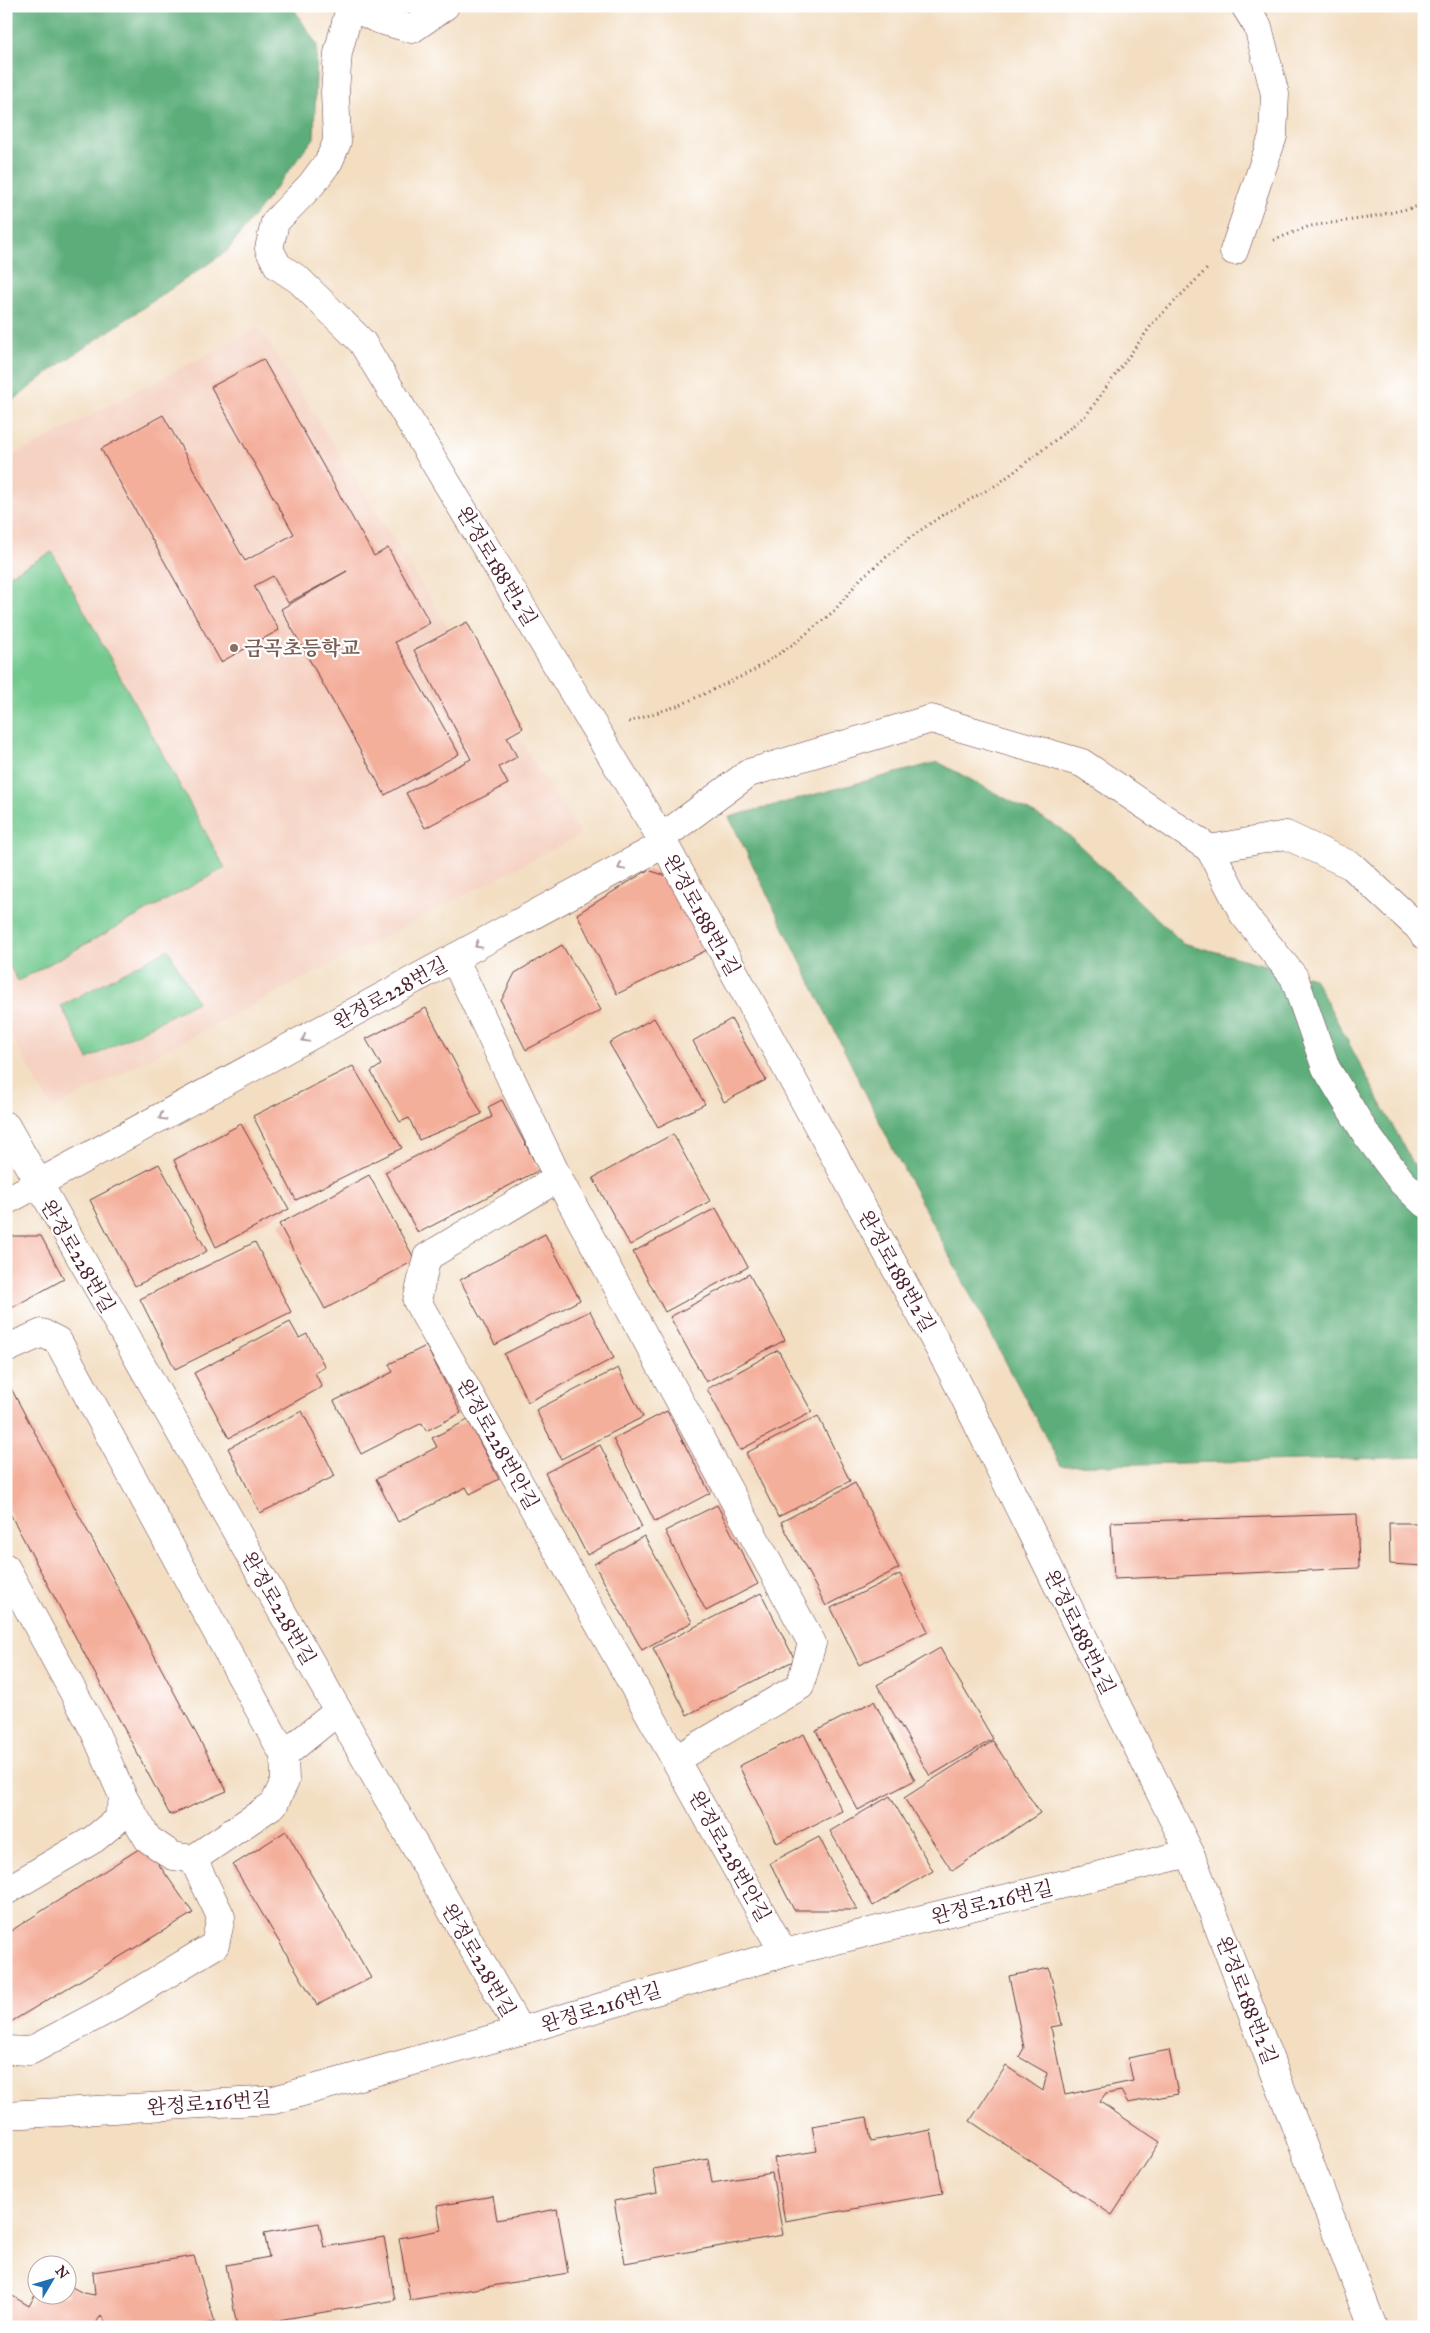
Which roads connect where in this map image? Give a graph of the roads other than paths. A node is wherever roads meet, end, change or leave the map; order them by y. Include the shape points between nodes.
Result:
1 (350, 6) edge
2 (1245, 6) edge
3 (442, 9) edge
4 (1234, 251) road end
5 (662, 841) junction
6 (1210, 849) junction
7 (1424, 935) edge
8 (454, 958) junction
9 (6, 1126) edge
10 (558, 1178) junction
11 (37, 1184) junction
12 (6, 1201) edge
13 (1424, 1203) edge
14 (6, 1349) edge
15 (6, 1568) edge
16 (338, 1712) junction
17 (284, 1755) junction
18 (676, 1759) junction
19 (124, 1799) junction
20 (1190, 1854) junction
21 (193, 1859) junction
22 (6, 1890) edge
23 (784, 1953) junction
24 (520, 2031) junction
25 (6, 2050) edge
26 (6, 2115) edge
27 (1373, 2327) edge

1 - 3 street via 412,29
1 - 5 street, 완정로188번2길 via 338,53 335,92 337,142 329,161 311,185 275,222 269,249 278,266 299,280 362,342
2 - 4 street via 1258,27 1275,94 1273,136
5 - 6 street, 완정로228번길 via 749,773 931,719 1082,763
5 -> 8 street, 완정로228번길
5 - 20 street, 완정로188번2길 via 951,1370
6 - 7 street via 1286,835 1352,866
6 - 13 street via 1244,916 1294,976 1326,1068 1366,1134 1402,1182
8 - 10 street
8 -> 11 street, 완정로228번길
9 - 11 street
10 - 18 street via 812,1644 800,1686
10 - 18 street, 완정로228번안길 via 428,1257 417,1301
11 - 12 street, 완정로228번길
11 - 16 street, 완정로228번길
14 - 17 street via 42,1333 58,1341
15 - 19 street via 94,1730
16 - 17 street
16 - 24 street, 완정로228번길
17 - 21 street via 284,1781 274,1804
18 - 23 street, 완정로228번안길
19 - 21 street via 148,1839 173,1856
19 - 22 street via 117,1820 94,1839
20 - 23 street, 완정로216번길
20 - 27 street, 완정로188번2길
21 - 25 street via 221,1917 216,1945 111,2008 30,2051
23 - 24 street, 완정로216번길
24 - 26 street, 완정로216번길 via 274,2100

